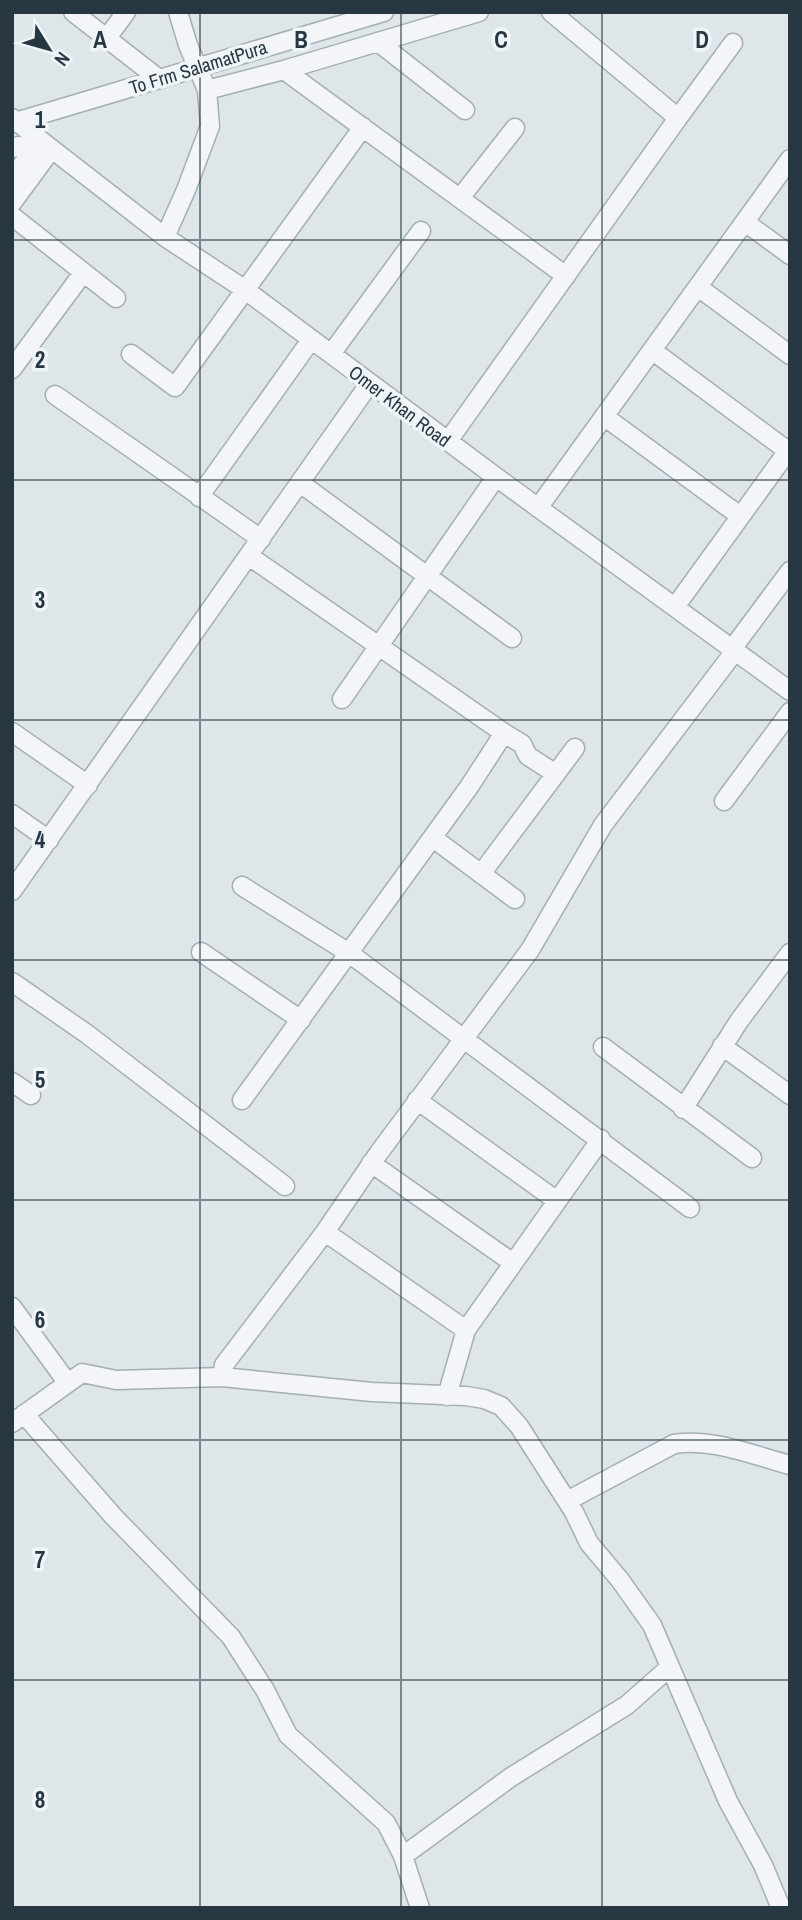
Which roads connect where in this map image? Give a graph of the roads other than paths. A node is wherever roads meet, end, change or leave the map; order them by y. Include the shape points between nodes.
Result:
1 (73, 12) edge
2 (126, 12) edge
3 (178, 12) edge
4 (384, 12) edge
5 (479, 12) edge
6 (551, 12) edge
7 (107, 38) junction
8 (378, 42) junction
9 (733, 43) dead end
10 (197, 67) junction
11 (284, 70) junction
12 (159, 79) junction
13 (206, 90) junction
14 (465, 110) dead end
15 (678, 118) junction
16 (14, 121) edge
17 (363, 127) junction
18 (515, 128) dead end
19 (46, 145) junction
20 (12, 148) edge
21 (789, 162) edge
22 (12, 178) edge
23 (460, 198) junction
24 (12, 203) edge
25 (12, 216) edge
26 (745, 222) junction
27 (421, 231) dead end
28 (165, 237) junction
29 (790, 255) edge
30 (83, 273) junction
31 (566, 276) junction
32 (698, 287) junction
33 (244, 289) junction
34 (116, 298) dead end
35 (311, 340) junction
36 (653, 351) junction
37 (131, 354) dead end
38 (331, 354) junction
39 (790, 355) edge
40 (12, 369) edge
41 (370, 383) junction
42 (55, 395) dead end
43 (605, 417) junction
44 (448, 441) junction
45 (789, 449) edge
46 (496, 477) junction
47 (300, 484) junction
48 (199, 497) junction
49 (538, 508) junction
50 (740, 516) junction
51 (261, 539) junction
52 (249, 556) junction
53 (790, 571) edge
54 (427, 576) junction
55 (675, 607) junction
56 (512, 638) dead end
57 (379, 646) junction
58 (734, 650) junction
59 (790, 691) edge
60 (342, 699) dead end
61 (790, 712) edge
62 (12, 732) edge
63 (504, 733) junction
64 (575, 748) dead end
65 (556, 774) junction
66 (88, 785) junction
67 (724, 801) dead end
68 (12, 814) edge
69 (433, 838) junction
70 (49, 840) junction
71 (481, 874) junction
72 (242, 886) dead end
73 (13, 889) edge
74 (515, 899) dead end
75 (201, 951) dead end
76 (349, 953) junction
77 (790, 953) edge
78 (12, 982) edge
79 (301, 1020) junction
80 (463, 1039) junction
81 (722, 1046) junction
82 (603, 1047) dead end
83 (12, 1082) edge
84 (31, 1095) dead end
85 (790, 1095) edge
86 (242, 1100) dead end
87 (417, 1100) junction
88 (683, 1109) junction
89 (601, 1139) junction
90 (751, 1158) dead end
91 (371, 1163) junction
92 (285, 1186) dead end
93 (557, 1201) junction
94 (690, 1208) dead end
95 (324, 1232) junction
96 (513, 1263) junction
97 (12, 1307) edge
98 (466, 1330) junction
99 (222, 1377) junction
100 (67, 1382) junction
101 (447, 1396) junction
102 (18, 1418) edge
103 (790, 1465) edge
104 (567, 1501) junction
105 (670, 1667) junction
106 (403, 1856) junction
107 (420, 1908) edge
108 (781, 1908) edge

1 - 7 street
2 - 7 street
3 - 10 street
4 - 10 street, To Frm SalamatPura
5 - 8 street
6 - 15 street
7 - 12 street
8 - 11 street
8 - 14 street
9 - 15 street
10 - 12 street, To Frm SalamatPura
10 - 13 street
11 - 13 street
11 - 17 street
12 - 16 street, To Frm SalamatPura
13 - 28 street via 210,126
15 - 31 street
16 - 19 street, Omer Khan Road
17 - 23 street
17 - 33 street
18 - 23 street
19 - 20 street
19 - 22 street
19 - 24 street
19 - 28 street, Omer Khan Road
21 - 26 street
23 - 31 street
25 - 30 street
26 - 29 street
26 - 32 street
27 - 38 street
28 - 33 street, Omer Khan Road
30 - 34 street
30 - 40 street
31 - 44 street
32 - 36 street
32 - 39 street
33 - 35 street, Omer Khan Road
33 - 37 street via 175,387
35 - 38 street, Omer Khan Road
35 - 48 street
36 - 43 street
36 - 45 street
38 - 41 street, Omer Khan Road
41 - 44 street, Omer Khan Road
41 - 47 street
42 - 48 street
43 - 49 street
43 - 50 street
44 - 46 street, Omer Khan Road
45 - 50 street
46 - 49 street, Omer Khan Road
46 - 54 street
47 - 51 street
47 - 54 street
48 - 51 street
49 - 55 street, Omer Khan Road
50 - 55 street
51 - 52 street
52 - 57 street
52 - 66 street
53 - 58 street
54 - 56 street
54 - 57 street
55 - 58 street, Omer Khan Road
57 - 60 street
57 - 63 street
58 - 59 street, Omer Khan Road
58 - 80 street via 603,825 530,950
61 - 67 street
62 - 66 street
63 - 65 street
63 - 69 street
64 - 65 street
65 - 71 street
66 - 70 street
68 - 70 street
69 - 71 street
69 - 76 street
70 - 73 street
71 - 74 street
72 - 76 street
75 - 79 street
76 - 79 street
76 - 80 street
77 - 81 street
78 - 92 street
79 - 86 street
80 - 87 street
80 - 89 street
81 - 85 street
81 - 88 street
82 - 88 street
83 - 84 street
87 - 91 street
87 - 93 street
88 - 90 street
89 - 93 street
89 - 94 street
91 - 95 street
91 - 96 street
93 - 96 street
95 - 98 street
95 - 99 street via 224,1365
96 - 98 street
97 - 100 street
98 - 101 street
99 - 100 street via 116,1380 82,1373
99 - 101 street
100 - 102 street
101 - 104 street via 484,1399 501,1406
102 - 106 street via 231,1637 288,1735 386,1823
103 - 104 street via 705,1442 674,1444
104 - 105 street via 589,1542 652,1625
105 - 106 street via 627,1705 511,1777
105 - 108 street
106 - 107 street

